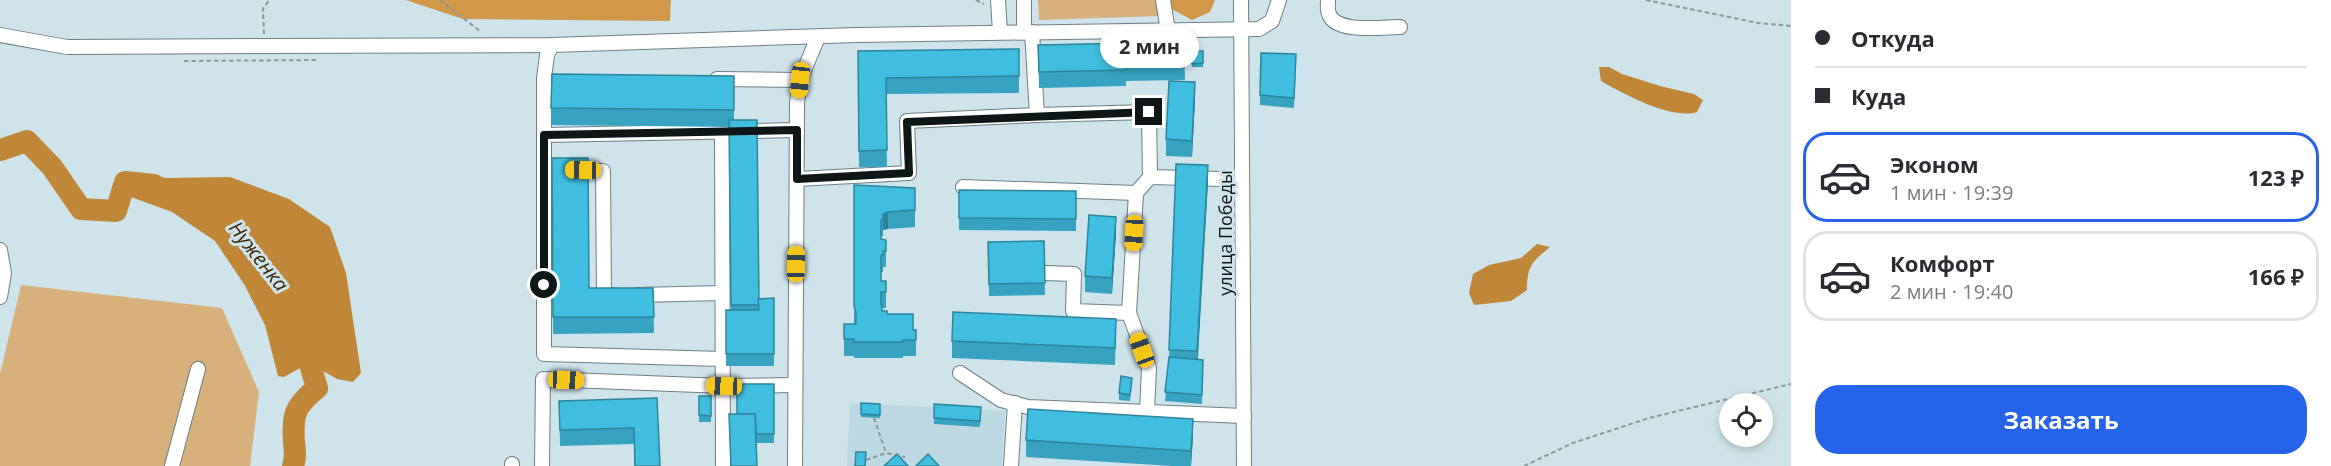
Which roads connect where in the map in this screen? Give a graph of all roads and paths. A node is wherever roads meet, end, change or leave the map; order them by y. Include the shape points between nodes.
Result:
1 (269, 0) edge
2 (440, 0) edge
3 (998, 0) edge
4 (1024, 0) edge
5 (1163, 0) edge
6 (1241, 0) edge
7 (1279, 0) edge
8 (1329, 0) edge
9 (1646, 0) edge
10 (1791, 26) edge
11 (1400, 27) dead end
12 (1242, 29) junction
13 (1168, 31) junction
14 (1000, 32) junction
15 (1028, 32) junction
16 (0, 35) edge
17 (818, 37) junction
18 (498, 44) junction
19 (552, 45) junction
20 (270, 46) junction
21 (707, 79) edge
22 (800, 80) junction
23 (1037, 115) junction
24 (797, 130) junction
25 (722, 131) junction
26 (544, 135) junction
27 (544, 169) junction
28 (1150, 177) junction
29 (797, 179) junction
30 (1222, 179) dead end
31 (963, 187) dead end
32 (1136, 193) junction
33 (0, 250) edge
34 (1045, 273) edge
35 (722, 293) junction
36 (0, 297) edge
37 (1129, 313) junction
38 (723, 358) junction
39 (198, 369) dead end
40 (960, 373) dead end
41 (1791, 384) edge
42 (795, 385) junction
43 (724, 386) junction
44 (1015, 404) junction
45 (1147, 412) junction
46 (1244, 416) junction
47 (874, 418) edge
48 (886, 453) junction
49 (905, 457) dead end
50 (866, 460) edge
51 (172, 466) edge
52 (542, 466) edge
53 (723, 466) edge
54 (795, 466) edge
55 (1011, 466) edge
56 (1244, 466) edge
57 (1524, 466) edge

1 - 20 path via 263,9 264,37
2 - 18 path
3 - 14 street
4 - 15 street
5 - 13 street
6 - 12 street, улица Победы
7 - 12 street via 1272,21 1259,29
8 - 11 street via 1328,14 1347,28
9 - 10 path
12 - 13 street
12 - 46 street, улица Победы
13 - 15 street
14 - 15 street
14 - 17 street
15 - 23 street
16 - 20 street via 66,47
17 - 19 street
17 - 22 street
18 - 19 street
18 - 20 street
19 - 26 street via 547,55 550,78
21 - 22 street
22 - 24 street
23 - 28 street via 1149,112
23 - 29 street via 907,122 909,173
24 - 25 street
24 - 29 street
25 - 26 street
25 - 35 street
26 - 27 street
27 - 35 street via 603,171 604,295
27 - 38 street via 544,354
28 - 30 street
28 - 32 street
29 - 42 street
31 - 32 street
32 - 37 street
33 - 36 street via 4,273
34 - 37 street via 1074,274 1073,311
35 - 38 street
37 - 45 street via 1149,368
38 - 43 street
39 - 51 street
40 - 44 street via 1001,400
41 - 57 path via 1648,418 1573,443
42 - 43 street
42 - 54 street
43 - 52 street via 543,379
43 - 53 street
44 - 45 street
44 - 55 street
45 - 46 street
46 - 56 street, улица Победы
47 - 48 path
48 - 49 path
48 - 50 path

